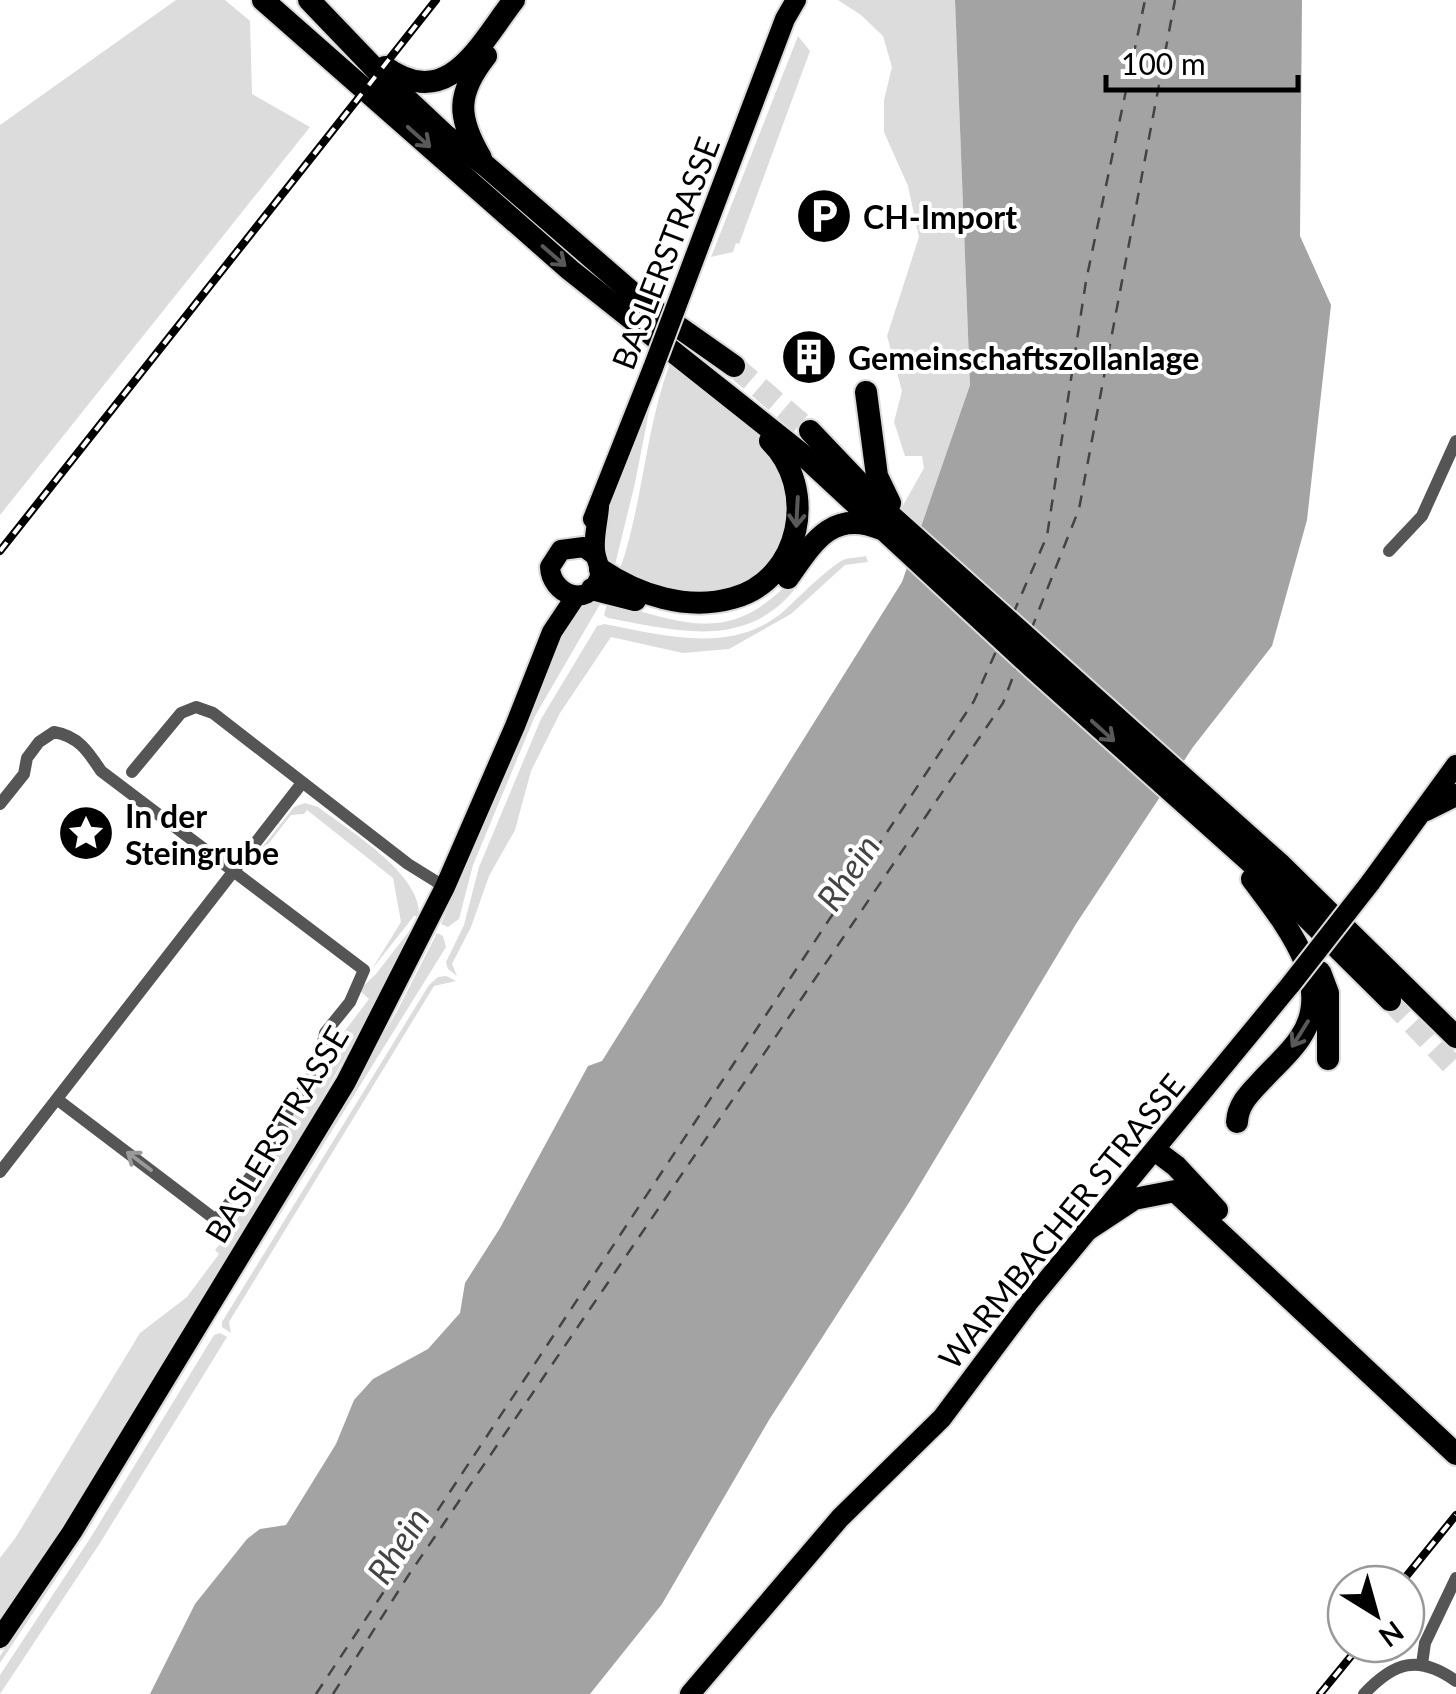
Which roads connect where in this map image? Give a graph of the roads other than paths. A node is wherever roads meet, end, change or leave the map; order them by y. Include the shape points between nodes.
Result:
1 (263, 0) edge
2 (285, 0) edge
3 (309, 0) edge
4 (514, 0) edge
5 (530, 0) edge
6 (796, 0) edge
7 (786, 10) edge
8 (340, 31) junction
9 (357, 82) junction
10 (486, 166) junction
11 (680, 357) junction
12 (734, 366) tunnel mouth
13 (866, 392) dead end
14 (810, 431) tunnel mouth
15 (1456, 441) edge
16 (889, 517) junction
17 (1388, 551) dead end
18 (588, 571) junction
19 (555, 586) junction
20 (552, 632) junction
21 (1036, 658) junction
22 (1456, 765) edge
23 (132, 772) dead end
24 (302, 783) junction
25 (1456, 795) edge
26 (1192, 798) junction
27 (0, 804) edge
28 (1426, 810) junction
29 (1216, 832) junction
30 (1256, 866) junction
31 (234, 869) junction
32 (445, 886) junction
33 (1296, 908) junction
34 (1326, 952) dead end
35 (1390, 1000) tunnel mouth
36 (1432, 1012) junction
37 (1456, 1023) edge
38 (1456, 1038) edge
39 (1328, 1059) dead end
40 (58, 1100) junction
41 (1236, 1122) dead end
42 (1156, 1151) junction
43 (0, 1172) edge
44 (1175, 1191) junction
45 (1087, 1230) junction
46 (1456, 1443) edge
47 (1456, 1454) edge
48 (1456, 1578) edge
49 (0, 1638) edge
50 (1426, 1641) edge
51 (1422, 1664) joint
52 (1456, 1681) edge
53 (690, 1694) edge
54 (1364, 1694) edge

1 - 9 highway
2 - 9 highway
3 - 8 highway
4 - 8 highway via 457,70 430,84 402,78
5 - 10 highway via 465,92 465,126
6 - 7 main road, BASLERSTRASSE
7 - 18 main road, BASLERSTRASSE, bridge via 599,508
8 - 10 highway
9 -> 11 highway via 570,270
10 - 12 highway via 643,302
11 - 16 highway
11 -> 18 highway via 787,462 799,498 794,538 762,584 720,601 669,600
13 - 16 highway
14 - 16 highway
15 - 17 street via 1422,516
16 - 18 highway via 834,526 776,591 729,612 674,614
16 - 21 highway
16 - 21 highway via 925,544
18 - 19 main road via 568,595
18 - 19 main road, BASLERSTRASSE via 561,550 550,572
18 - 20 main road, BASLERSTRASSE
19 - 20 main road, BASLERSTRASSE
20 - 32 main road, BASLERSTRASSE
21 - 26 highway
22 - 28 main road, WARMBACHER STRASSE
23 - 24 street via 182,713 196,707 213,712
24 - 31 street
24 - 32 street
25 - 28 highway
26 - 29 highway
26 - 36 highway via 1300,882
27 - 31 street via 39,742 54,732 68,734 101,771
28 - 42 main road, WARMBACHER STRASSE, bridge
29 - 30 highway
29 -> 41 highway via 1281,919 1311,978 1313,997 1300,1038 1240,1104
30 - 33 highway
30 - 39 highway via 1322,975 1330,1008
31 - 40 street
31 -> 40 street via 364,970 325,1034 317,1068 284,1116 279,1141 216,1220
32 - 49 main road, BASLERSTRASSE via 346,1082 72,1532
33 - 34 highway
33 - 35 highway
36 - 37 highway
36 - 38 highway
40 - 43 street
42 - 44 highway via 1162,1180
42 - 45 main road, WARMBACHER STRASSE
42 - 46 highway
44 - 45 highway via 1134,1199
44 - 47 highway
45 - 53 main road, WARMBACHER STRASSE via 942,1418 840,1518
48 - 50 street
51 - 52 street
51 - 54 street via 1393,1670

